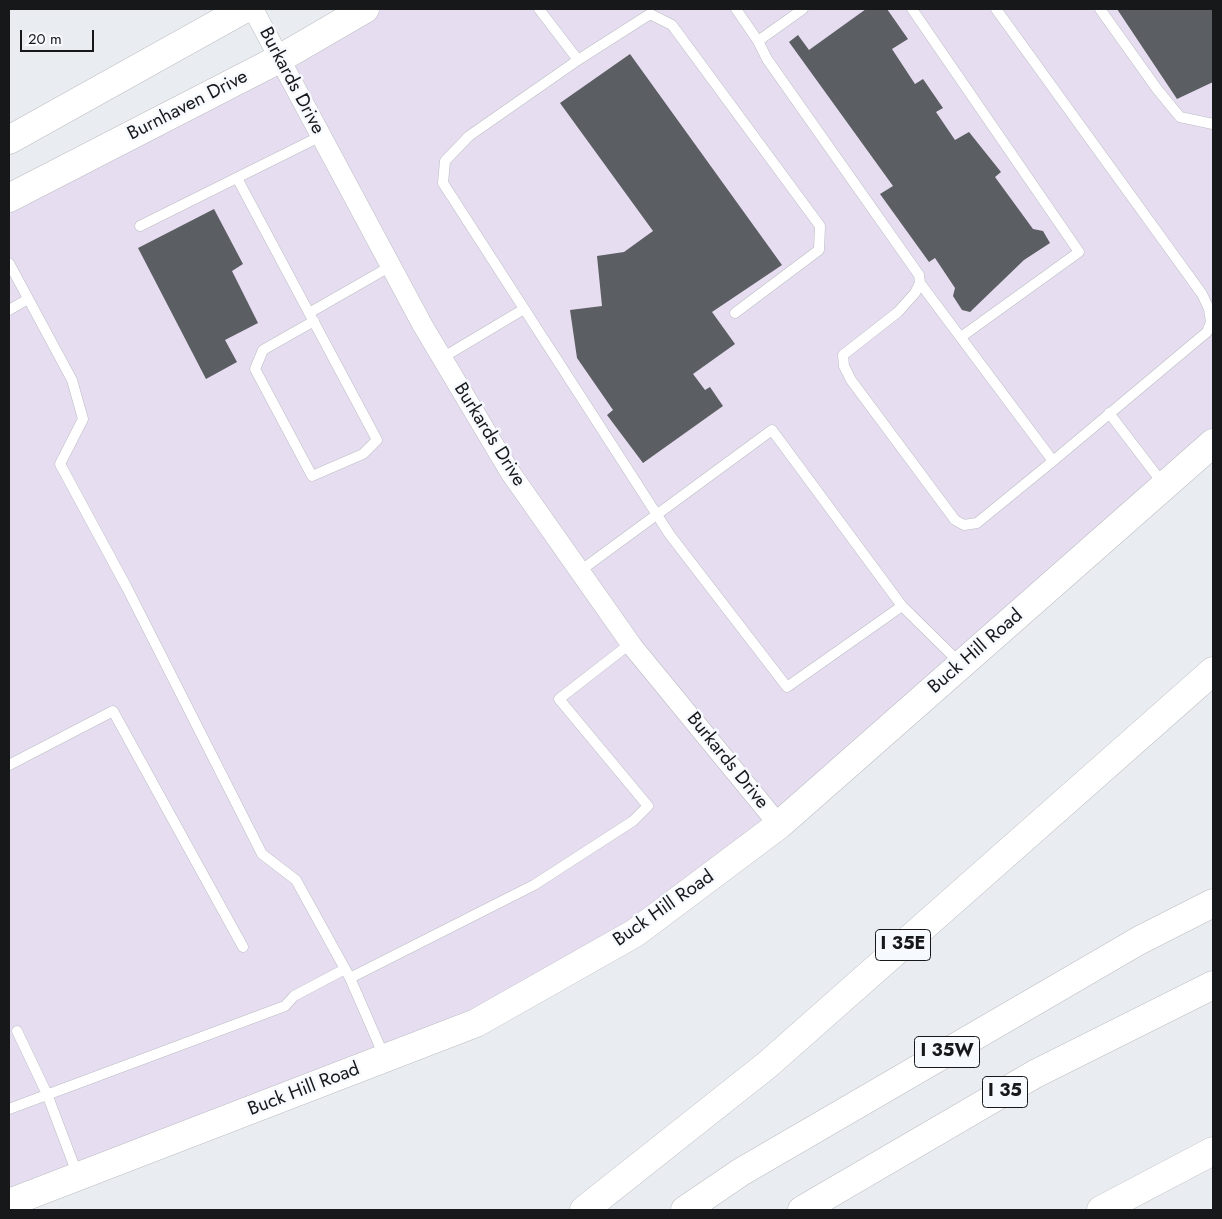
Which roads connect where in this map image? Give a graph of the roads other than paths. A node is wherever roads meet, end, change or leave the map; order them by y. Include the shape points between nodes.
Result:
1 (244, 9) edge
2 (253, 9) edge
3 (365, 9) edge
4 (539, 9) edge
5 (736, 9) edge
6 (804, 9) edge
7 (912, 9) edge
8 (996, 9) edge
9 (1100, 9) edge
10 (758, 41) junction
11 (279, 59) junction
12 (578, 60) junction
13 (1213, 125) edge
14 (320, 136) junction
15 (9, 140) edge
16 (237, 178) junction
17 (9, 198) edge
18 (140, 226) dead end
19 (9, 263) edge
20 (391, 266) junction
21 (920, 283) junction
22 (28, 299) junction
23 (524, 309) junction
24 (9, 310) edge
25 (735, 313) dead end
26 (311, 317) junction
27 (961, 337) junction
28 (442, 358) junction
29 (1109, 413) junction
30 (1213, 442) edge
31 (1053, 461) junction
32 (1165, 485) junction
33 (656, 513) junction
34 (580, 571) junction
35 (902, 606) junction
36 (631, 643) junction
37 (961, 664) junction
38 (1213, 671) edge
39 (9, 765) edge
40 (779, 825) junction
41 (1213, 903) edge
42 (243, 947) dead end
43 (347, 974) junction
44 (1213, 985) edge
45 (17, 1031) dead end
46 (385, 1059) junction
47 (47, 1094) junction
48 (9, 1108) edge
49 (1213, 1152) edge
50 (78, 1177) junction
51 (9, 1204) edge
52 (584, 1210) edge
53 (685, 1210) edge
54 (802, 1210) edge
55 (1101, 1210) edge

1 - 15 main road
2 - 11 street, Burkards Drive
3 - 11 main road, Burnhaven Drive
4 - 12 lane
5 - 10 lane
6 - 10 lane
7 - 27 lane via 1079,252
8 - 29 lane via 1202,294 1209,309 1211,322 1207,332
9 - 13 lane via 1180,117
10 - 21 lane via 767,59 919,275
11 - 14 street, Burkards Drive
11 - 17 main road, Burnhaven Drive
12 - 23 lane via 469,136 445,161 443,183
12 - 25 lane via 650,14 672,25 820,226 820,250
14 - 16 lane
14 - 20 street, Burkards Drive
16 - 18 lane
16 - 26 lane
19 - 22 lane
20 - 26 lane
20 - 28 street, Burkards Drive
21 - 27 lane
21 - 31 lane via 898,312 843,355 844,366 851,380 955,520 964,525 976,523
22 - 24 lane
22 - 43 lane via 72,380 83,419 60,464 262,854 296,880
23 - 28 lane
23 - 33 lane
26 - 26 lane via 377,440 364,454 312,476 254,368 263,350
27 - 31 lane
28 - 34 street, Burkards Drive via 510,472
29 - 31 lane
29 - 32 lane
30 - 32 main road, Buck Hill Road
32 - 37 main road, Buck Hill Road
33 - 34 lane
33 - 35 lane via 787,687
33 - 35 lane via 772,430
34 - 36 street, Burkards Drive
35 - 37 lane
36 - 40 street, Burkards Drive
36 - 43 lane via 559,699 648,806 632,821 534,885
37 - 40 main road, Buck Hill Road
38 - 52 main road, I 35E via 767,1065
39 - 42 lane via 113,711
40 - 46 main road, Buck Hill Road via 635,933 476,1024
41 - 53 main road, I 35W via 1140,940 784,1147
43 - 46 lane
43 - 47 lane via 294,996 285,1006
44 - 54 main road, I 35 via 1035,1074
45 - 47 lane
46 - 50 main road, Buck Hill Road
47 - 48 lane
47 - 50 lane
49 - 55 main road
50 - 51 main road, Buck Hill Road

